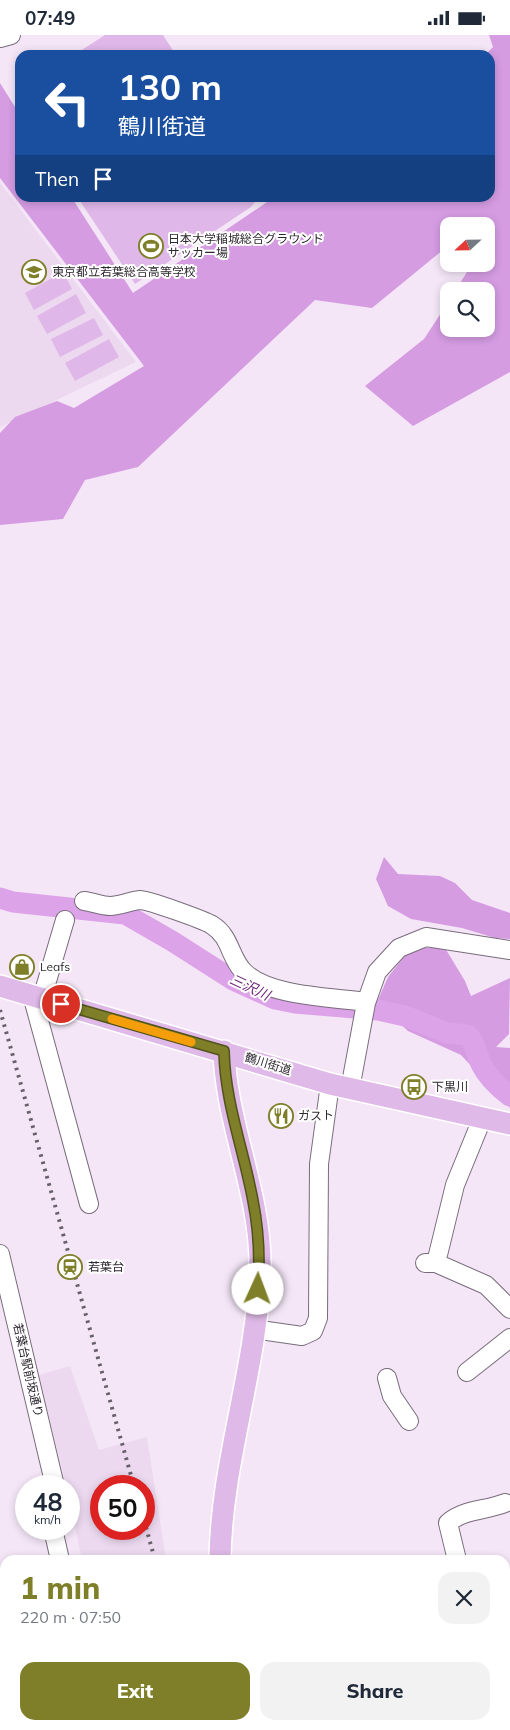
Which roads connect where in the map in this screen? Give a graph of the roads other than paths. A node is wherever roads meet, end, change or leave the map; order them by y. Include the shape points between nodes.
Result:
1 (11, 35) edge
2 (0, 38) edge
3 (84, 901) dead end
4 (66, 920) dead end
5 (510, 950) edge
6 (0, 986) edge
7 (37, 997) junction
8 (365, 1008) junction
9 (224, 1051) junction
10 (340, 1086) junction
11 (482, 1119) junction
12 (510, 1124) edge
13 (89, 1204) dead end
14 (0, 1254) edge
15 (0, 1302) edge
16 (510, 1309) edge
17 (253, 1329) junction
18 (510, 1338) edge
19 (467, 1372) dead end
20 (387, 1378) dead end
21 (409, 1421) dead end
22 (40, 1475) edge
23 (52, 1475) edge
24 (505, 1503) dead end
25 (55, 1540) edge
26 (67, 1540) edge
27 (59, 1555) edge
28 (71, 1555) edge
29 (220, 1555) edge
30 (456, 1555) edge

1 - 2 street
3 - 8 street via 111,906 141,900 155,903 212,925 226,937 238,966 248,976 264,984
4 - 7 street
5 - 8 street via 426,937 399,947 377,972
6 - 7 main road, 鶴川街道
7 - 9 main road, 鶴川街道
7 - 13 street
8 - 10 street
9 - 10 main road, 鶴川街道
9 - 17 main road via 227,1091 259,1239
10 - 11 main road, 鶴川街道
10 - 17 street via 319,1163 318,1318 313,1331 302,1336
11 - 12 main road, 鶴川街道
11 - 16 street via 455,1185 431,1263 486,1285
14 - 23 street, 若葉台駅前坂通り
15 - 22 street, 若葉台駅前坂通り
17 - 29 main road via 226,1493
18 - 19 street
20 - 21 street via 392,1396
24 - 30 street via 458,1515 448,1523
25 - 27 street
26 - 28 street

